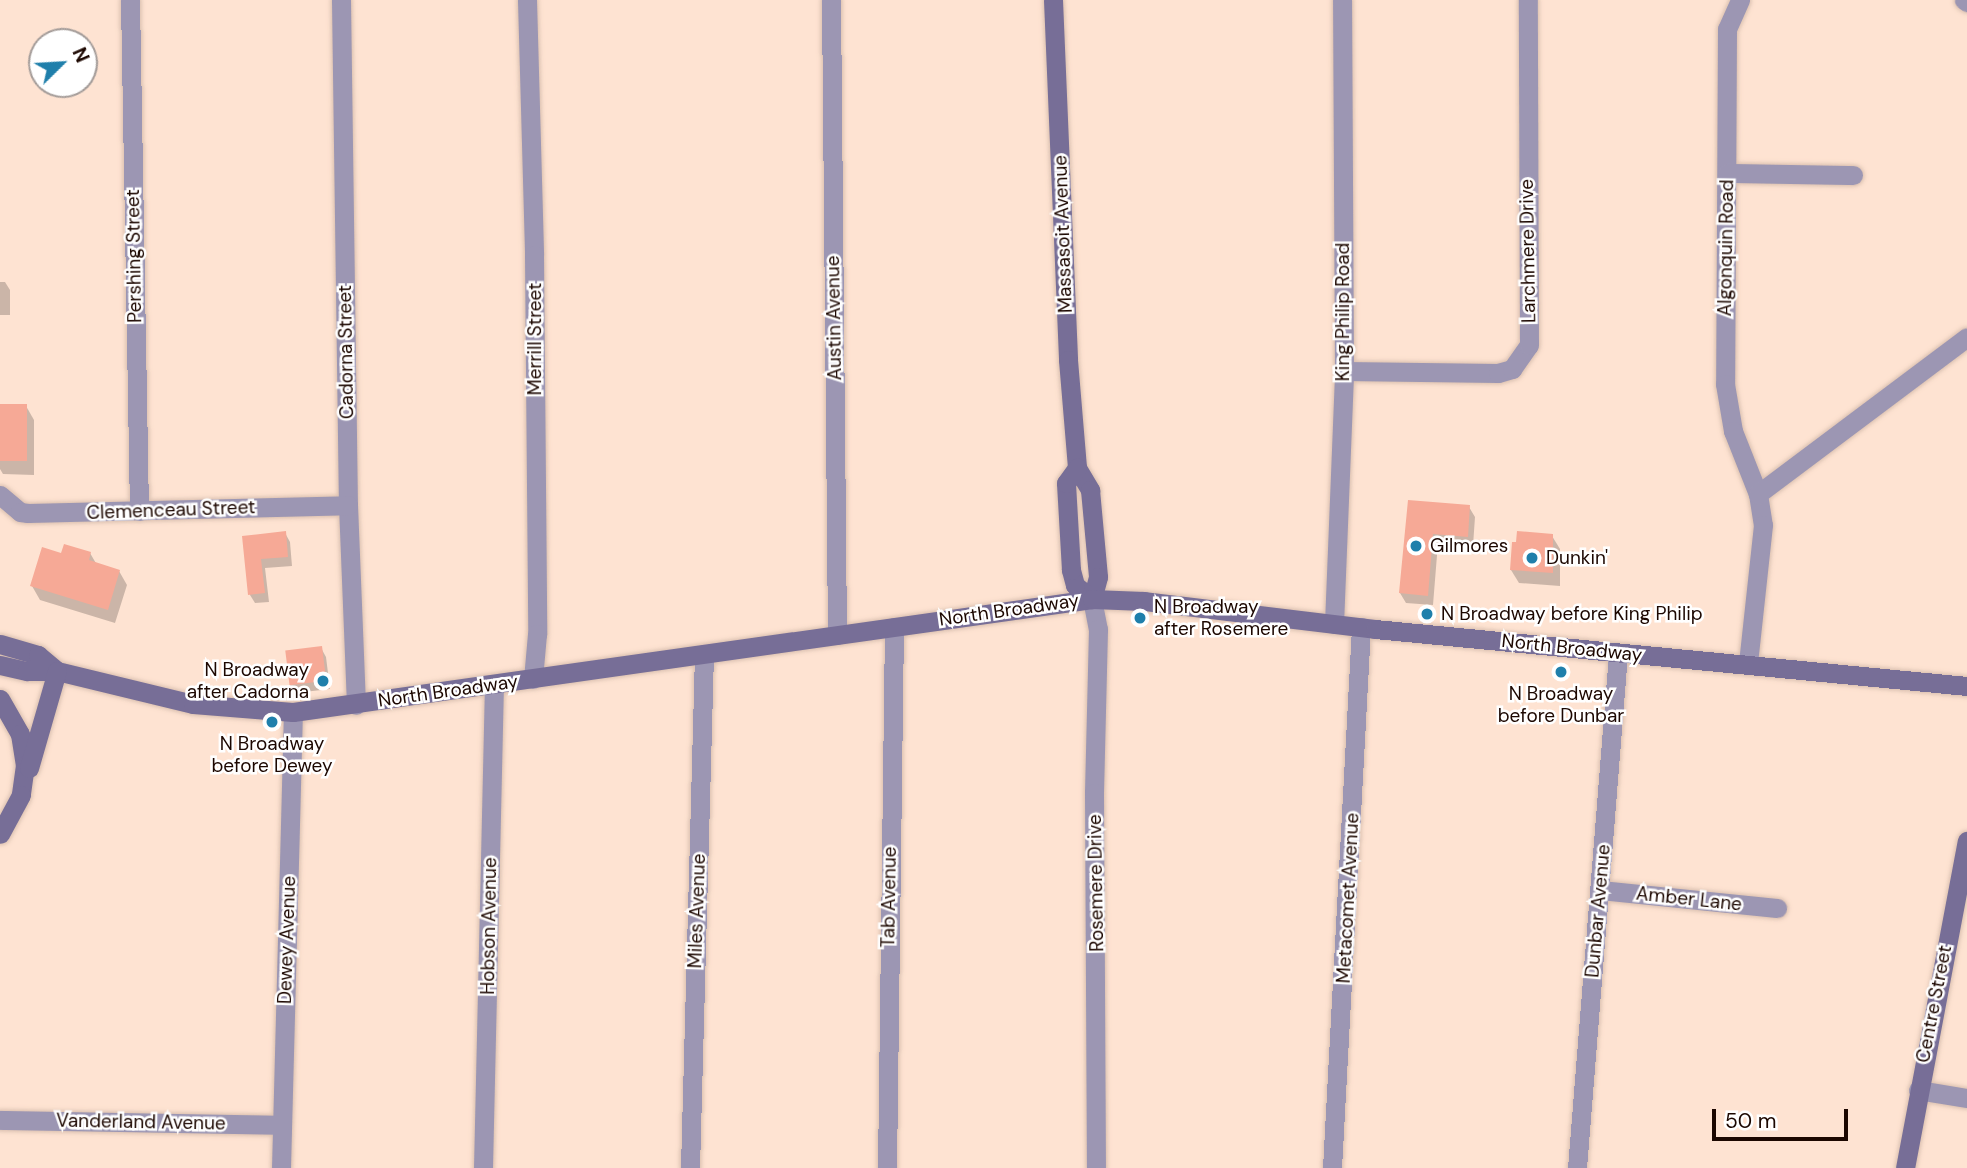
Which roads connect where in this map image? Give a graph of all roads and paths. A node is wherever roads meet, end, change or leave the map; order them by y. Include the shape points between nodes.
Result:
1 (130, 0) edge
2 (341, 0) edge
3 (527, 0) edge
4 (831, 0) edge
5 (1053, 0) edge
6 (1342, 0) edge
7 (1528, 0) edge
8 (1740, 0) edge
9 (1727, 173) junction
10 (1853, 175) dead end
11 (1967, 337) edge
12 (1344, 371) junction
13 (1077, 468) junction
14 (1758, 494) junction
15 (0, 495) edge
16 (348, 505) junction
17 (139, 512) junction
18 (1092, 598) junction
19 (1334, 624) junction
20 (894, 627) junction
21 (1361, 627) junction
22 (837, 635) junction
23 (0, 644) edge
24 (704, 654) junction
25 (1618, 654) junction
26 (0, 664) edge
27 (1748, 664) junction
28 (57, 671) junction
29 (533, 679) junction
30 (494, 684) junction
31 (1967, 686) edge
32 (0, 699) edge
33 (356, 705) junction
34 (293, 712) junction
35 (21, 795) junction
36 (0, 834) edge
37 (1967, 841) edge
38 (1600, 890) junction
39 (1962, 891) edge
40 (1777, 908) dead end
41 (1918, 1090) junction
42 (1967, 1098) edge
43 (0, 1119) edge
44 (282, 1125) junction
45 (281, 1168) edge
46 (483, 1168) edge
47 (690, 1168) edge
48 (887, 1168) edge
49 (1096, 1168) edge
50 (1332, 1168) edge
51 (1577, 1168) edge
52 (1905, 1168) edge

1 - 17 street, Pershing Street
2 - 16 street, Cadorna Street
3 - 29 street, Merrill Street via 535,268 537,634
4 - 22 street, Austin Avenue
5 - 13 main road, Massasoit Avenue
6 - 12 street, King Philip Road
7 - 12 street, Larchmere Drive via 1529,345 1512,369 1498,373
8 - 9 street, Algonquin Road via 1727,29
9 - 10 street
9 - 14 street, Algonquin Road via 1725,384 1732,431
11 - 14 street
12 - 19 street, King Philip Road
13 - 18 main road, Massasoit Avenue via 1090,490 1098,577
13 - 18 main road, Massasoit Avenue via 1066,483 1071,570 1075,585
14 - 27 street, Algonquin Road via 1763,525
15 - 17 street, Clemenceau Street via 28,513
16 - 17 street, Clemenceau Street
16 - 33 street, Cadorna Street
18 - 19 main road, North Broadway
18 - 20 main road, North Broadway
18 - 49 street, Rosemere Drive via 1098,629
19 - 21 main road, North Broadway
20 - 22 main road, North Broadway
20 - 48 street, Tab Avenue
21 - 25 main road, North Broadway
21 - 50 street, Metacomet Avenue
22 - 24 main road, North Broadway
23 - 28 main road, North Broadway via 38,655
24 - 29 main road, North Broadway
24 - 47 street, Miles Avenue
25 - 27 main road, North Broadway
25 - 38 street, Dunbar Avenue
26 - 28 main road, North Broadway via 34,672
27 - 31 main road, North Broadway
28 - 34 main road, North Broadway via 178,701
28 - 35 main road
29 - 30 main road, North Broadway
30 - 33 main road, North Broadway
30 - 46 street, Hobson Avenue
32 - 35 main road via 15,720 24,749
33 - 34 main road, North Broadway
34 - 44 street, Dewey Avenue
35 - 36 main road
37 - 39 main road, Centre Street
38 - 40 street, Amber Lane
38 - 51 street, Dunbar Avenue
39 - 41 main road, Centre Street
41 - 42 street
41 - 52 main road, Centre Street
43 - 44 street, Vanderland Avenue
44 - 45 street, Dewey Avenue

